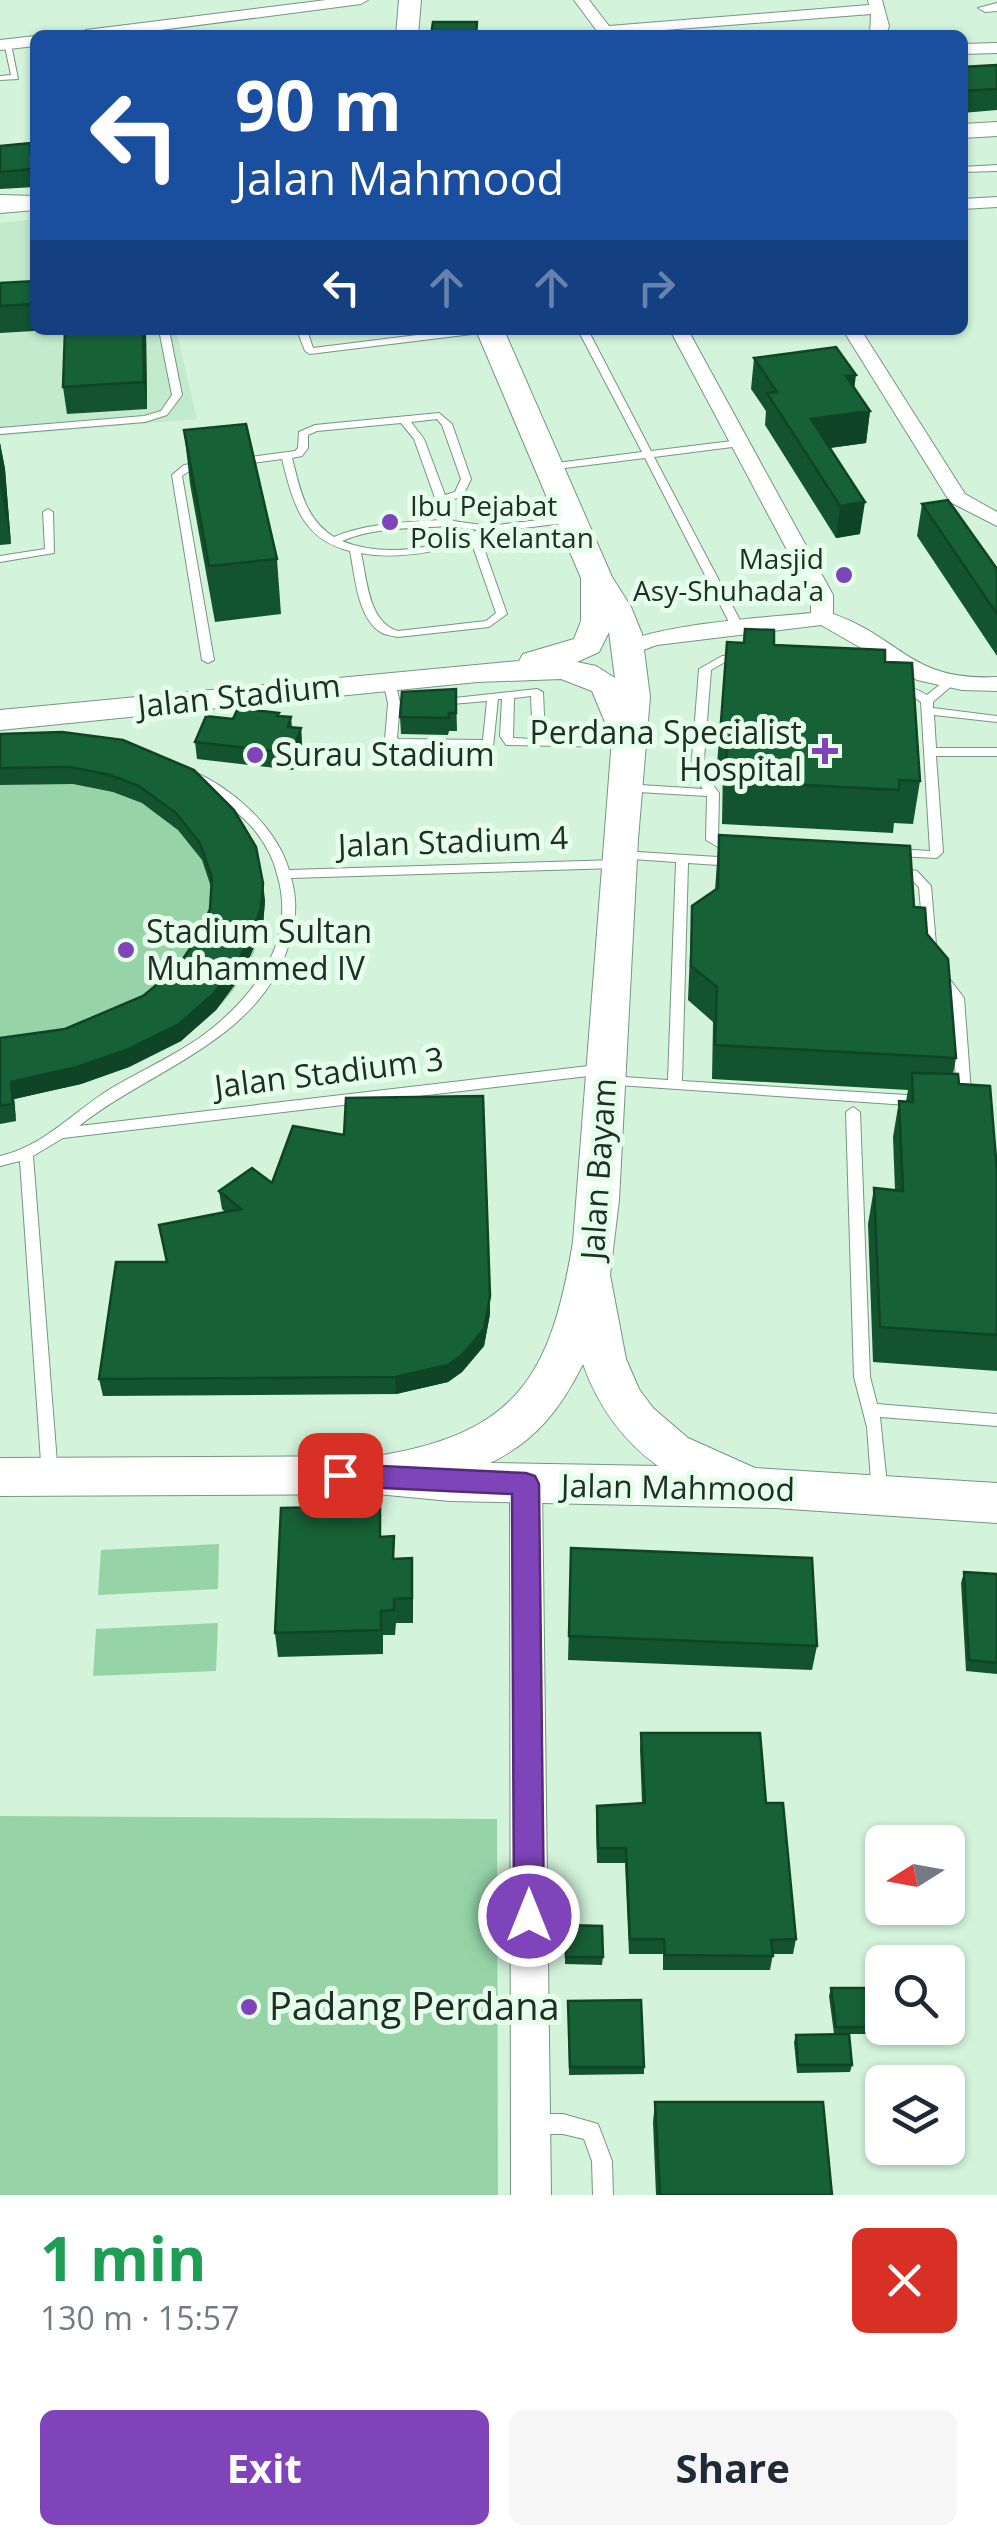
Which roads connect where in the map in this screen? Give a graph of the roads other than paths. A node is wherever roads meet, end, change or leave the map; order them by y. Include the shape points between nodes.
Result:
1 (361, 0) edge
2 (581, 0) edge
3 (302, 4) edge
4 (876, 5) edge
5 (178, 28) edge
6 (151, 30) edge
7 (605, 30) edge
8 (636, 30) edge
9 (880, 30) edge
10 (30, 42) edge
11 (4, 45) edge
12 (997, 48) edge
13 (968, 49) edge
14 (0, 78) edge
15 (997, 128) edge
16 (968, 130) edge
17 (997, 168) edge
18 (968, 170) edge
19 (0, 198) edge
20 (30, 201) edge
21 (30, 202) edge
22 (997, 202) edge
23 (968, 204) edge
24 (0, 206) edge
25 (30, 212) edge
26 (0, 215) edge
27 (165, 335) edge
28 (306, 335) edge
29 (438, 335) edge
30 (492, 335) edge
31 (586, 335) edge
32 (683, 335) edge
33 (855, 335) edge
34 (403, 418) junction
35 (0, 432) edge
36 (740, 443) junction
37 (648, 454) junction
38 (287, 457) junction
39 (549, 466) junction
40 (442, 500) junction
41 (48, 512) dead end
42 (572, 519) junction
43 (997, 520) edge
44 (449, 522) junction
45 (489, 529) junction
46 (475, 538) junction
47 (334, 542) junction
48 (355, 550) junction
49 (0, 559) edge
50 (597, 578) junction
51 (822, 618) junction
52 (737, 626) junction
53 (629, 648) junction
54 (208, 660) dead end
55 (546, 669) junction
56 (952, 680) junction
57 (485, 684) junction
58 (997, 684) edge
59 (508, 694) junction
60 (398, 696) junction
61 (428, 703) edge
62 (927, 706) junction
63 (997, 719) edge
64 (0, 720) edge
65 (539, 743) junction
66 (628, 743) junction
67 (929, 752) junction
68 (997, 752) edge
69 (171, 764) edge
70 (625, 788) junction
71 (712, 793) junction
72 (682, 859) junction
73 (620, 860) junction
74 (735, 862) edge
75 (884, 871) edge
76 (288, 874) junction
77 (605, 1074) junction
78 (675, 1085) junction
79 (853, 1112) dead end
80 (59, 1133) junction
81 (27, 1157) junction
82 (0, 1161) edge
83 (591, 1278) junction
84 (870, 1410) junction
85 (997, 1420) edge
86 (377, 1474) junction
87 (50, 1476) junction
88 (0, 1477) edge
89 (526, 1484) junction
90 (775, 1488) junction
91 (880, 1495) junction
92 (997, 1503) edge
93 (531, 2124) junction
94 (531, 2195) edge
95 (603, 2195) edge

1 - 3 street
2 - 7 street
3 - 5 street
4 - 8 street
4 - 9 street
5 - 6 street
10 - 11 street
11 - 14 lane via 16,77
12 - 13 street
15 - 16 main road
17 - 18 lane
19 - 20 lane
21 - 24 main road
22 - 23 street
25 - 26 main road
27 - 35 lane via 177,395 164,413
28 - 29 lane via 310,350
30 - 39 main road, Jalan Bayam
31 - 37 lane
32 - 36 street
33 - 43 street via 957,498
34 - 38 lane via 310,430 301,451
34 - 40 lane via 419,439
34 - 40 lane via 434,416 447,424 466,478 459,494
36 - 37 lane
36 - 51 street via 822,595
37 - 39 lane
37 - 52 lane
38 - 47 lane via 309,521
38 - 54 lane via 179,470
39 - 42 main road, Jalan Bayam
40 - 44 lane
41 - 49 lane via 50,551
42 - 45 lane
42 - 50 main road, Jalan Bayam
44 - 45 lane
44 - 47 lane
45 - 46 lane
46 - 48 lane via 414,550
46 - 48 lane via 502,614 489,624 398,634 375,624
47 - 48 lane
50 - 53 main road, Jalan Bayam via 617,604
50 - 57 main road, Jalan Bayam via 597,621 588,644
51 - 52 street
51 - 56 street via 917,672
52 - 53 street
53 - 55 main road via 614,657
53 - 66 main road, Jalan Bayam via 634,697
55 - 57 main road, Jalan Bayam
55 - 66 main road, Jalan Bayam via 600,680
56 - 58 street
56 - 62 lane
57 - 59 lane
57 - 60 main road, Jalan Stadium
57 - 60 lane via 487,745 392,742
57 - 61 lane
59 - 65 lane via 508,739
59 - 65 lane via 540,694
60 - 64 main road, Jalan Stadium
62 - 63 lane
62 - 67 lane
62 - 71 lane via 919,692 815,655 713,662 705,669 697,772
65 - 66 lane
66 - 70 main road, Jalan Bayam
67 - 68 lane
67 - 71 lane via 933,855 718,843 712,840
69 - 76 lane via 216,787 247,814
70 - 71 lane
70 - 73 main road, Jalan Bayam
72 - 73 lane, Jalan Stadium 4
72 - 74 lane, Jalan Stadium 4
72 - 78 lane
73 - 76 lane, Jalan Stadium 4
73 - 77 main road, Jalan Bayam
75 - 78 lane, Jalan Stadium 3 via 913,874 925,886 932,964 958,998 962,1097 946,1103
76 - 80 lane via 292,908 284,944 248,1003 221,1028
77 - 78 lane, Jalan Stadium 3
77 - 80 lane, Jalan Stadium 3
77 - 83 main road, Jalan Bayam
79 - 84 lane via 862,1377
80 - 81 lane
81 - 82 lane
81 - 87 lane
83 - 86 main road, Jalan Bayam via 557,1372 519,1421 458,1458
83 - 90 main road via 604,1359 638,1424 676,1456 721,1476
84 - 85 lane
84 - 91 lane
86 - 87 main road, Jalan Mahmood
86 - 89 main road, Jalan Mahmood
87 - 88 main road, Jalan Mahmood
89 - 90 main road, Jalan Mahmood
89 - 93 street
90 - 91 main road, Jalan Mahmood
91 - 92 main road, Jalan Mahmood
93 - 94 street
93 - 95 lane via 591,2131 602,2162

